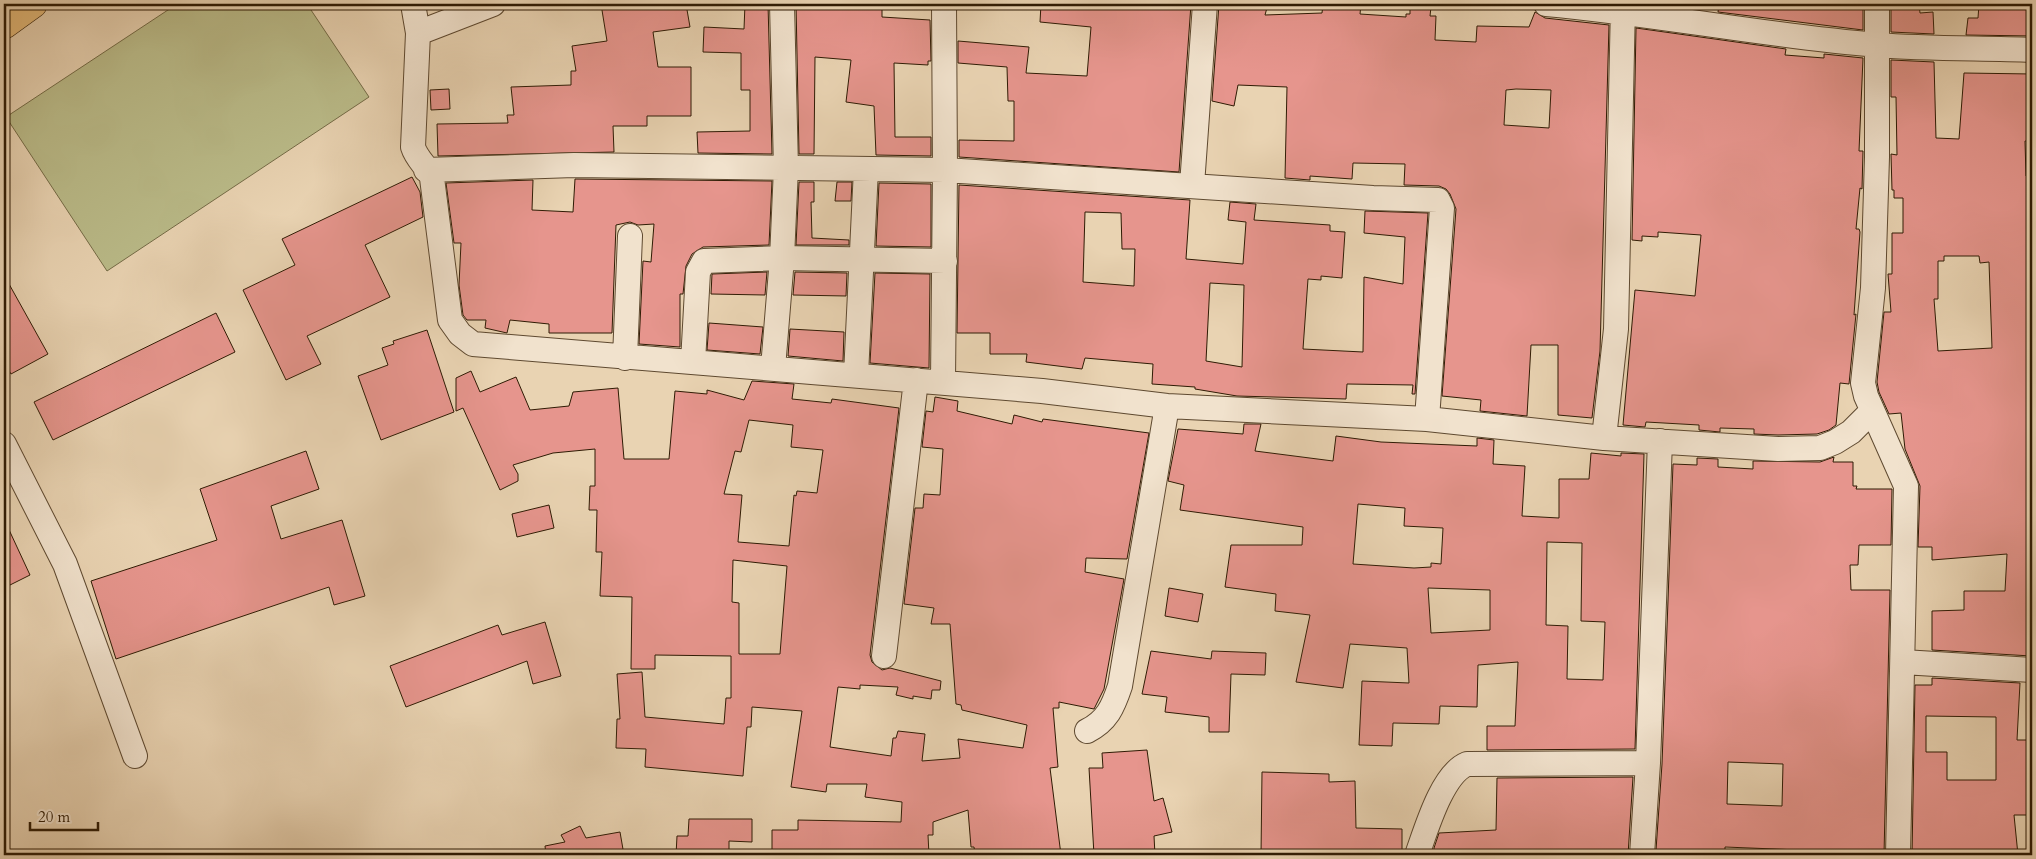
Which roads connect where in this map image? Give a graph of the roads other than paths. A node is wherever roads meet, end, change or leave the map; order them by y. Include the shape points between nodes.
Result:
1 (33, 4) edge
2 (413, 4) edge
3 (493, 4) edge
4 (782, 4) edge
5 (944, 4) edge
6 (1205, 4) edge
7 (1546, 4) edge
8 (1877, 4) edge
9 (1623, 7) edge
10 (1701, 14) edge
11 (4, 25) edge
12 (418, 33) junction
13 (1877, 45) junction
14 (2032, 50) edge
15 (786, 168) junction
16 (866, 169) junction
17 (426, 170) junction
18 (946, 170) junction
19 (1192, 185) junction
20 (630, 236) dead end
21 (782, 258) junction
22 (861, 260) junction
23 (945, 262) junction
24 (626, 358) junction
25 (693, 362) junction
26 (773, 368) junction
27 (856, 375) junction
28 (916, 380) junction
29 (943, 382) junction
30 (1167, 406) junction
31 (1872, 411) junction
32 (1427, 419) junction
33 (1604, 438) junction
34 (1660, 441) junction
35 (4, 444) edge
36 (884, 656) dead end
37 (1902, 662) junction
38 (2032, 670) edge
39 (1087, 730) dead end
40 (135, 756) dead end
41 (1648, 762) junction
42 (1417, 855) edge
43 (1642, 855) edge
44 (1898, 855) edge

1 - 11 main road
2 - 12 street
3 - 12 street
4 - 15 street
5 - 18 street
6 - 19 street
7 - 9 street
8 - 13 street
9 - 10 street
9 - 33 street via 1616,329
10 - 13 street
12 - 17 street via 413,147
13 - 14 street
13 - 31 street via 1873,288 1863,383
15 - 16 street
15 - 17 street via 574,165
15 - 21 street
16 - 18 street
16 - 22 street
17 - 24 street via 432,178 450,320 460,334 474,344
18 - 19 street
18 - 23 street
19 - 32 street via 1438,200 1442,208
20 - 24 street
21 - 22 street
21 - 25 street via 710,259 700,265
21 - 26 street
22 - 23 street
22 - 27 street
23 - 29 street
24 - 25 street
25 - 26 street
26 - 27 street
27 - 28 street
28 - 29 street
28 - 36 street
29 - 30 street via 1042,390
30 - 32 street
30 - 39 street via 1120,686 1113,708 1100,724
31 - 34 street via 1851,432 1820,448 1778,449
31 - 37 street via 1906,486
32 - 33 street
33 - 34 street
34 - 41 street
35 - 40 street via 65,564
37 - 38 street
37 - 44 street
41 - 42 street via 1467,764 1448,779
41 - 43 street

